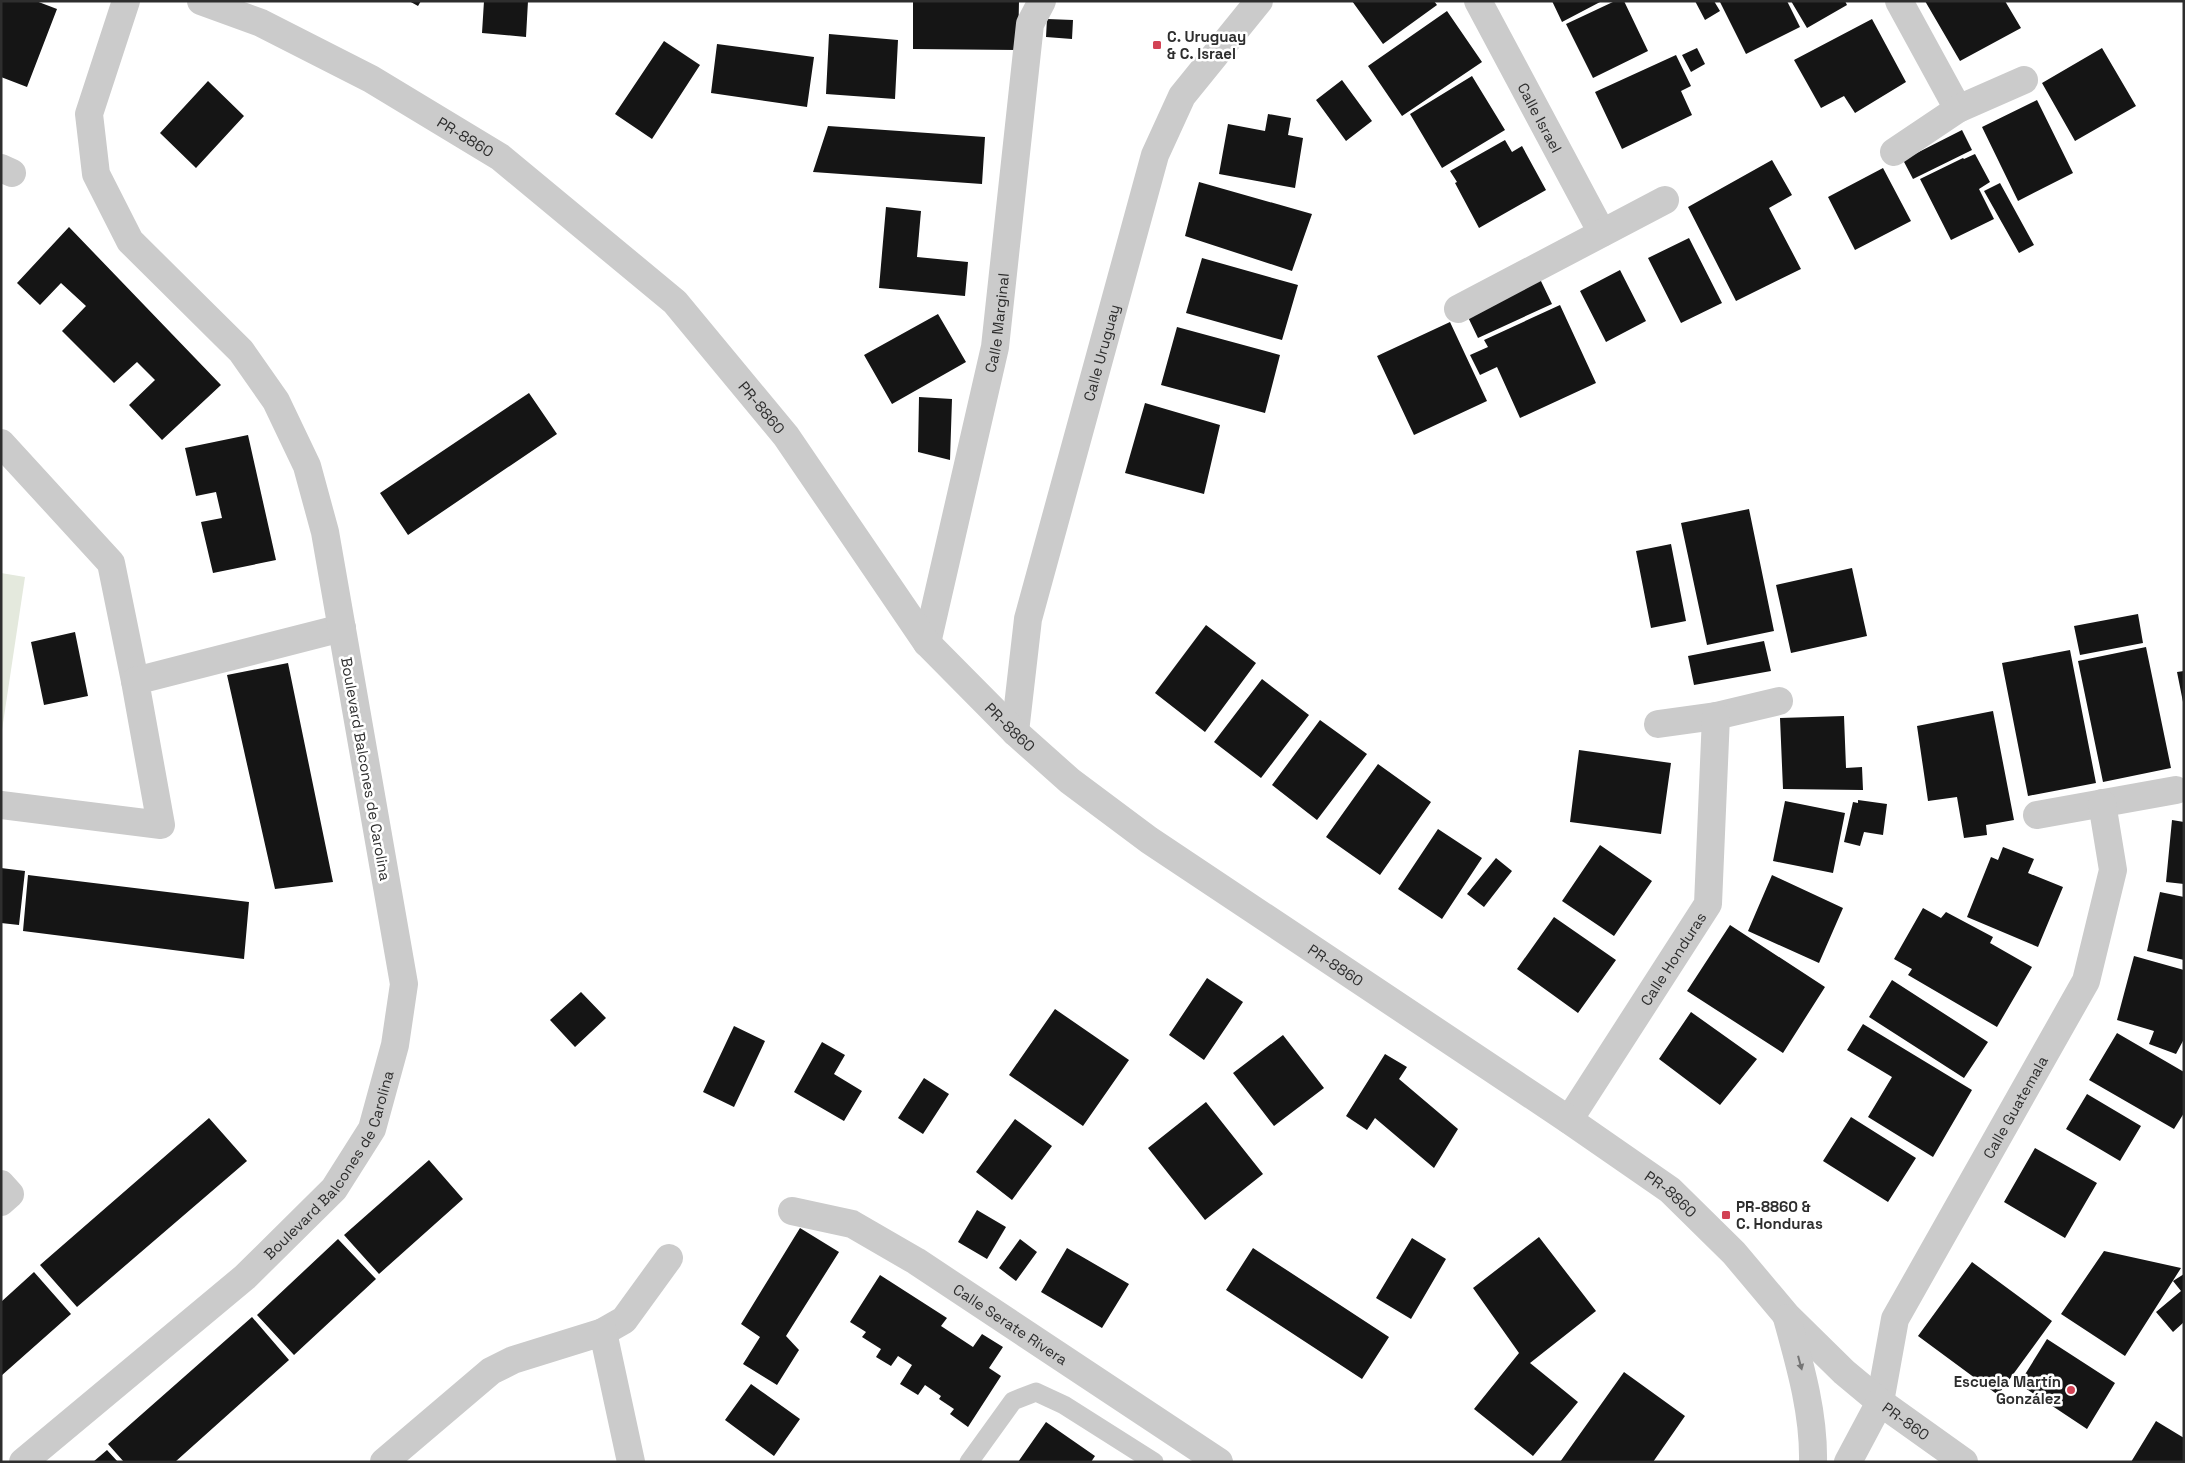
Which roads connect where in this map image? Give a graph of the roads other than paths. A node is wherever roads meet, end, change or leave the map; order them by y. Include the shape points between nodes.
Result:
1 (126, 1) edge
2 (201, 1) edge
3 (1042, 1) edge
4 (1259, 1) edge
5 (1478, 1) edge
6 (1899, 1) edge
7 (2024, 80) dead end
8 (1958, 109) junction
9 (1894, 152) dead end
10 (1665, 200) dead end
11 (1602, 233) junction
12 (1458, 309) dead end
13 (1, 443) edge
14 (342, 628) junction
15 (927, 643) junction
16 (136, 681) junction
17 (1779, 701) dead end
18 (1716, 716) junction
19 (1658, 724) dead end
20 (1015, 732) junction
21 (2176, 790) dead end
22 (2102, 803) junction
23 (1, 805) edge
24 (2038, 815) dead end
25 (1569, 1120) junction
26 (1, 1184) edge
27 (1, 1202) edge
28 (792, 1211) dead end
29 (669, 1258) dead end
30 (1787, 1316) junction
31 (603, 1332) junction
32 (1880, 1402) junction
33 (23, 1462) edge
34 (384, 1462) edge
35 (631, 1462) edge
36 (969, 1462) edge
37 (1154, 1462) edge
38 (1218, 1462) edge
39 (1813, 1462) edge
40 (1848, 1462) edge
41 (1964, 1462) edge

1 - 14 street, Boulevard Balcones de Carolina via 89,114 96,174 130,241 241,352 276,401 307,466 325,532
2 - 15 street, PR-8860 / PR-8860 via 261,23 371,79 500,157 675,302 786,436
3 - 15 street, Calle Marginal via 1030,24 995,347
4 - 20 street, Calle Uruguay via 1182,96 1155,155 1028,619
5 - 11 street, Calle Israel
6 - 8 street
7 - 8 street
8 - 9 street
10 - 11 street
11 - 12 street
13 - 16 street via 111,563
14 - 16 street
14 - 33 street, Boulevard Balcones de Carolina via 404,984 395,1045 372,1128 334,1189 245,1277
15 - 20 street, PR-8860 / PR-8860
16 - 23 street via 161,825
17 - 18 street
18 - 19 street
18 - 25 street, Calle Honduras via 1708,904
20 - 25 street, PR-8860 / PR-8860 via 1070,782 1149,840
21 - 22 street
22 - 24 street
22 - 32 street, Calle Guatemala via 2113,870 2086,981 1895,1319
25 - 30 street, PR-8860 / PR-8860 via 1670,1190 1734,1253
26 - 27 street via 10,1194
28 - 38 street, Calle Serate Rivera via 852,1224 908,1256
29 - 31 street via 624,1320
30 - 32 street, PR-8860 / PR-8860
30 -> 39 street via 1804,1378 1814,1437
31 - 34 street via 513,1360 491,1371
31 - 35 street
32 - 40 street, PR-860 / PR-860
32 - 41 street, PR-860 / PR-860
36 - 37 lane via 1013,1401 1036,1392 1064,1405

